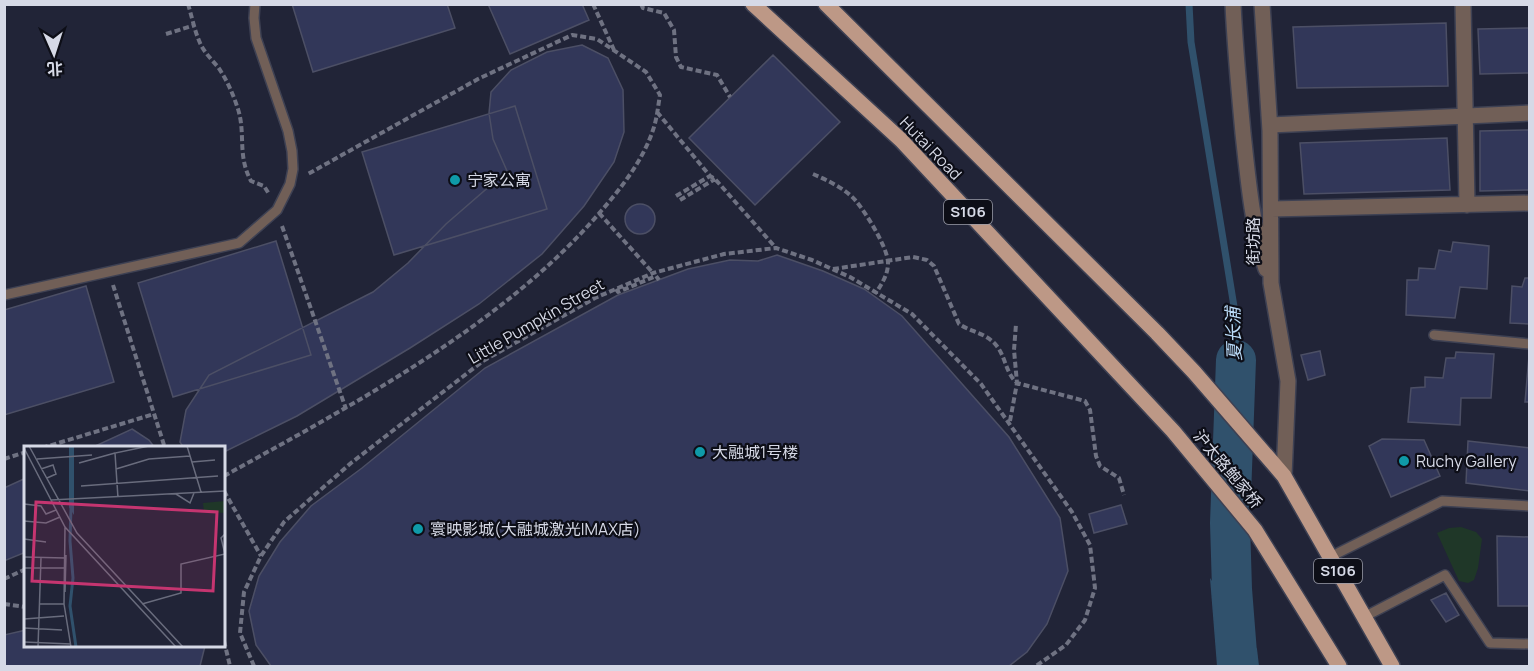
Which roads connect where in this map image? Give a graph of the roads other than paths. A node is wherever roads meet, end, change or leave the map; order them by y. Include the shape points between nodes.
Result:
1 (255, 4) edge
2 (753, 4) edge
3 (826, 4) edge
4 (1233, 4) edge
5 (1262, 4) edge
6 (1463, 4) edge
7 (1530, 113) edge
8 (1465, 115) junction
9 (1270, 125) junction
10 (1530, 203) edge
11 (1467, 205) junction
12 (1271, 209) junction
13 (1271, 283) junction
14 (4, 295) edge
15 (1434, 335) dead end
16 (1530, 344) edge
17 (1173, 431) joint
18 (1284, 476) junction
19 (1530, 506) edge
20 (1330, 557) junction
21 (1364, 617) junction
22 (1530, 644) edge
23 (1339, 666) edge
24 (1392, 666) edge

1 - 14 lane via 256,38 288,131 293,169 277,210 239,243
2 - 17 main road, Hutai Road / S106 via 901,140
3 - 18 main road, Hutai Road / S106 via 1148,324
4 - 13 street via 1246,159 1257,238
5 - 9 street, 街坊路
6 - 8 street
7 - 8 street
8 - 9 street
8 - 11 street
9 - 12 street, 街坊路
10 - 11 street
11 - 12 street
12 - 13 street, 街坊路
13 - 18 street, 街坊路 via 1288,381
15 - 16 lane
17 - 23 main road, 沪太路鲍家桥 / S106 via 1255,530
18 - 20 main road, S106
19 - 20 lane via 1442,501
20 - 21 main road, S106
21 - 22 lane via 1445,575 1490,642
21 - 24 main road, S106

